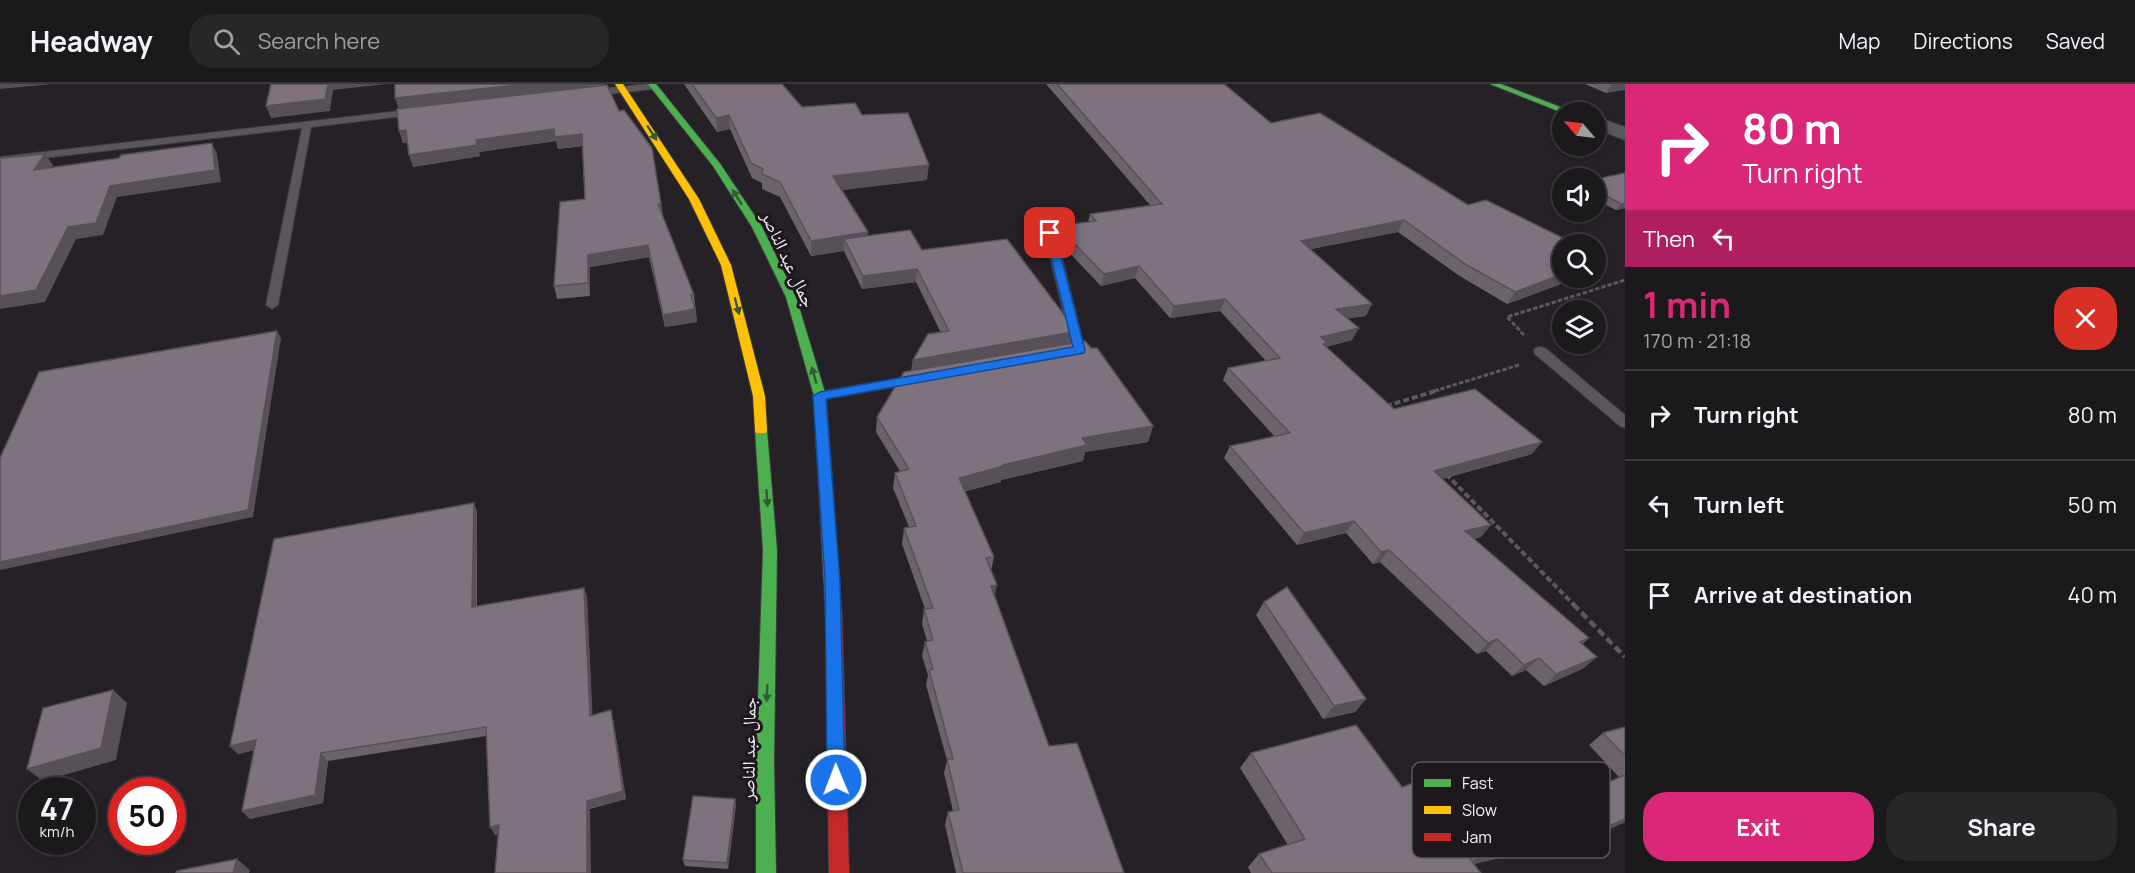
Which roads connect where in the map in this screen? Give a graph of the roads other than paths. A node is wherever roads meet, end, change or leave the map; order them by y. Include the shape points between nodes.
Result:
1 (1494, 84) edge
2 (653, 85) edge
3 (621, 87) edge
4 (576, 95) edge
5 (1552, 106) edge
6 (424, 112) edge
7 (307, 125) junction
8 (1606, 127) edge
9 (1625, 134) edge
10 (0, 160) edge
11 (1050, 233) dead end
12 (272, 305) dead end
13 (1540, 351) road end
14 (1056, 354) edge
15 (926, 377) edge
16 (820, 396) junction
17 (1625, 423) edge
18 (766, 873) edge
19 (840, 873) edge

1 - 5 main road
2 - 3 lane
16 -> 2 main road, جمال عبد الناصر via 791,297 757,227 717,165
3 - 4 lane
3 -> 18 main road, جمال عبد الناصر via 694,199 726,265 759,396 770,550
6 - 7 lane
7 - 10 lane
7 - 12 lane
8 - 9 street
11 - 14 lane via 1079,350
13 - 17 lane
15 - 16 lane
16 - 19 main road, جمال عبد الناصر via 832,581

